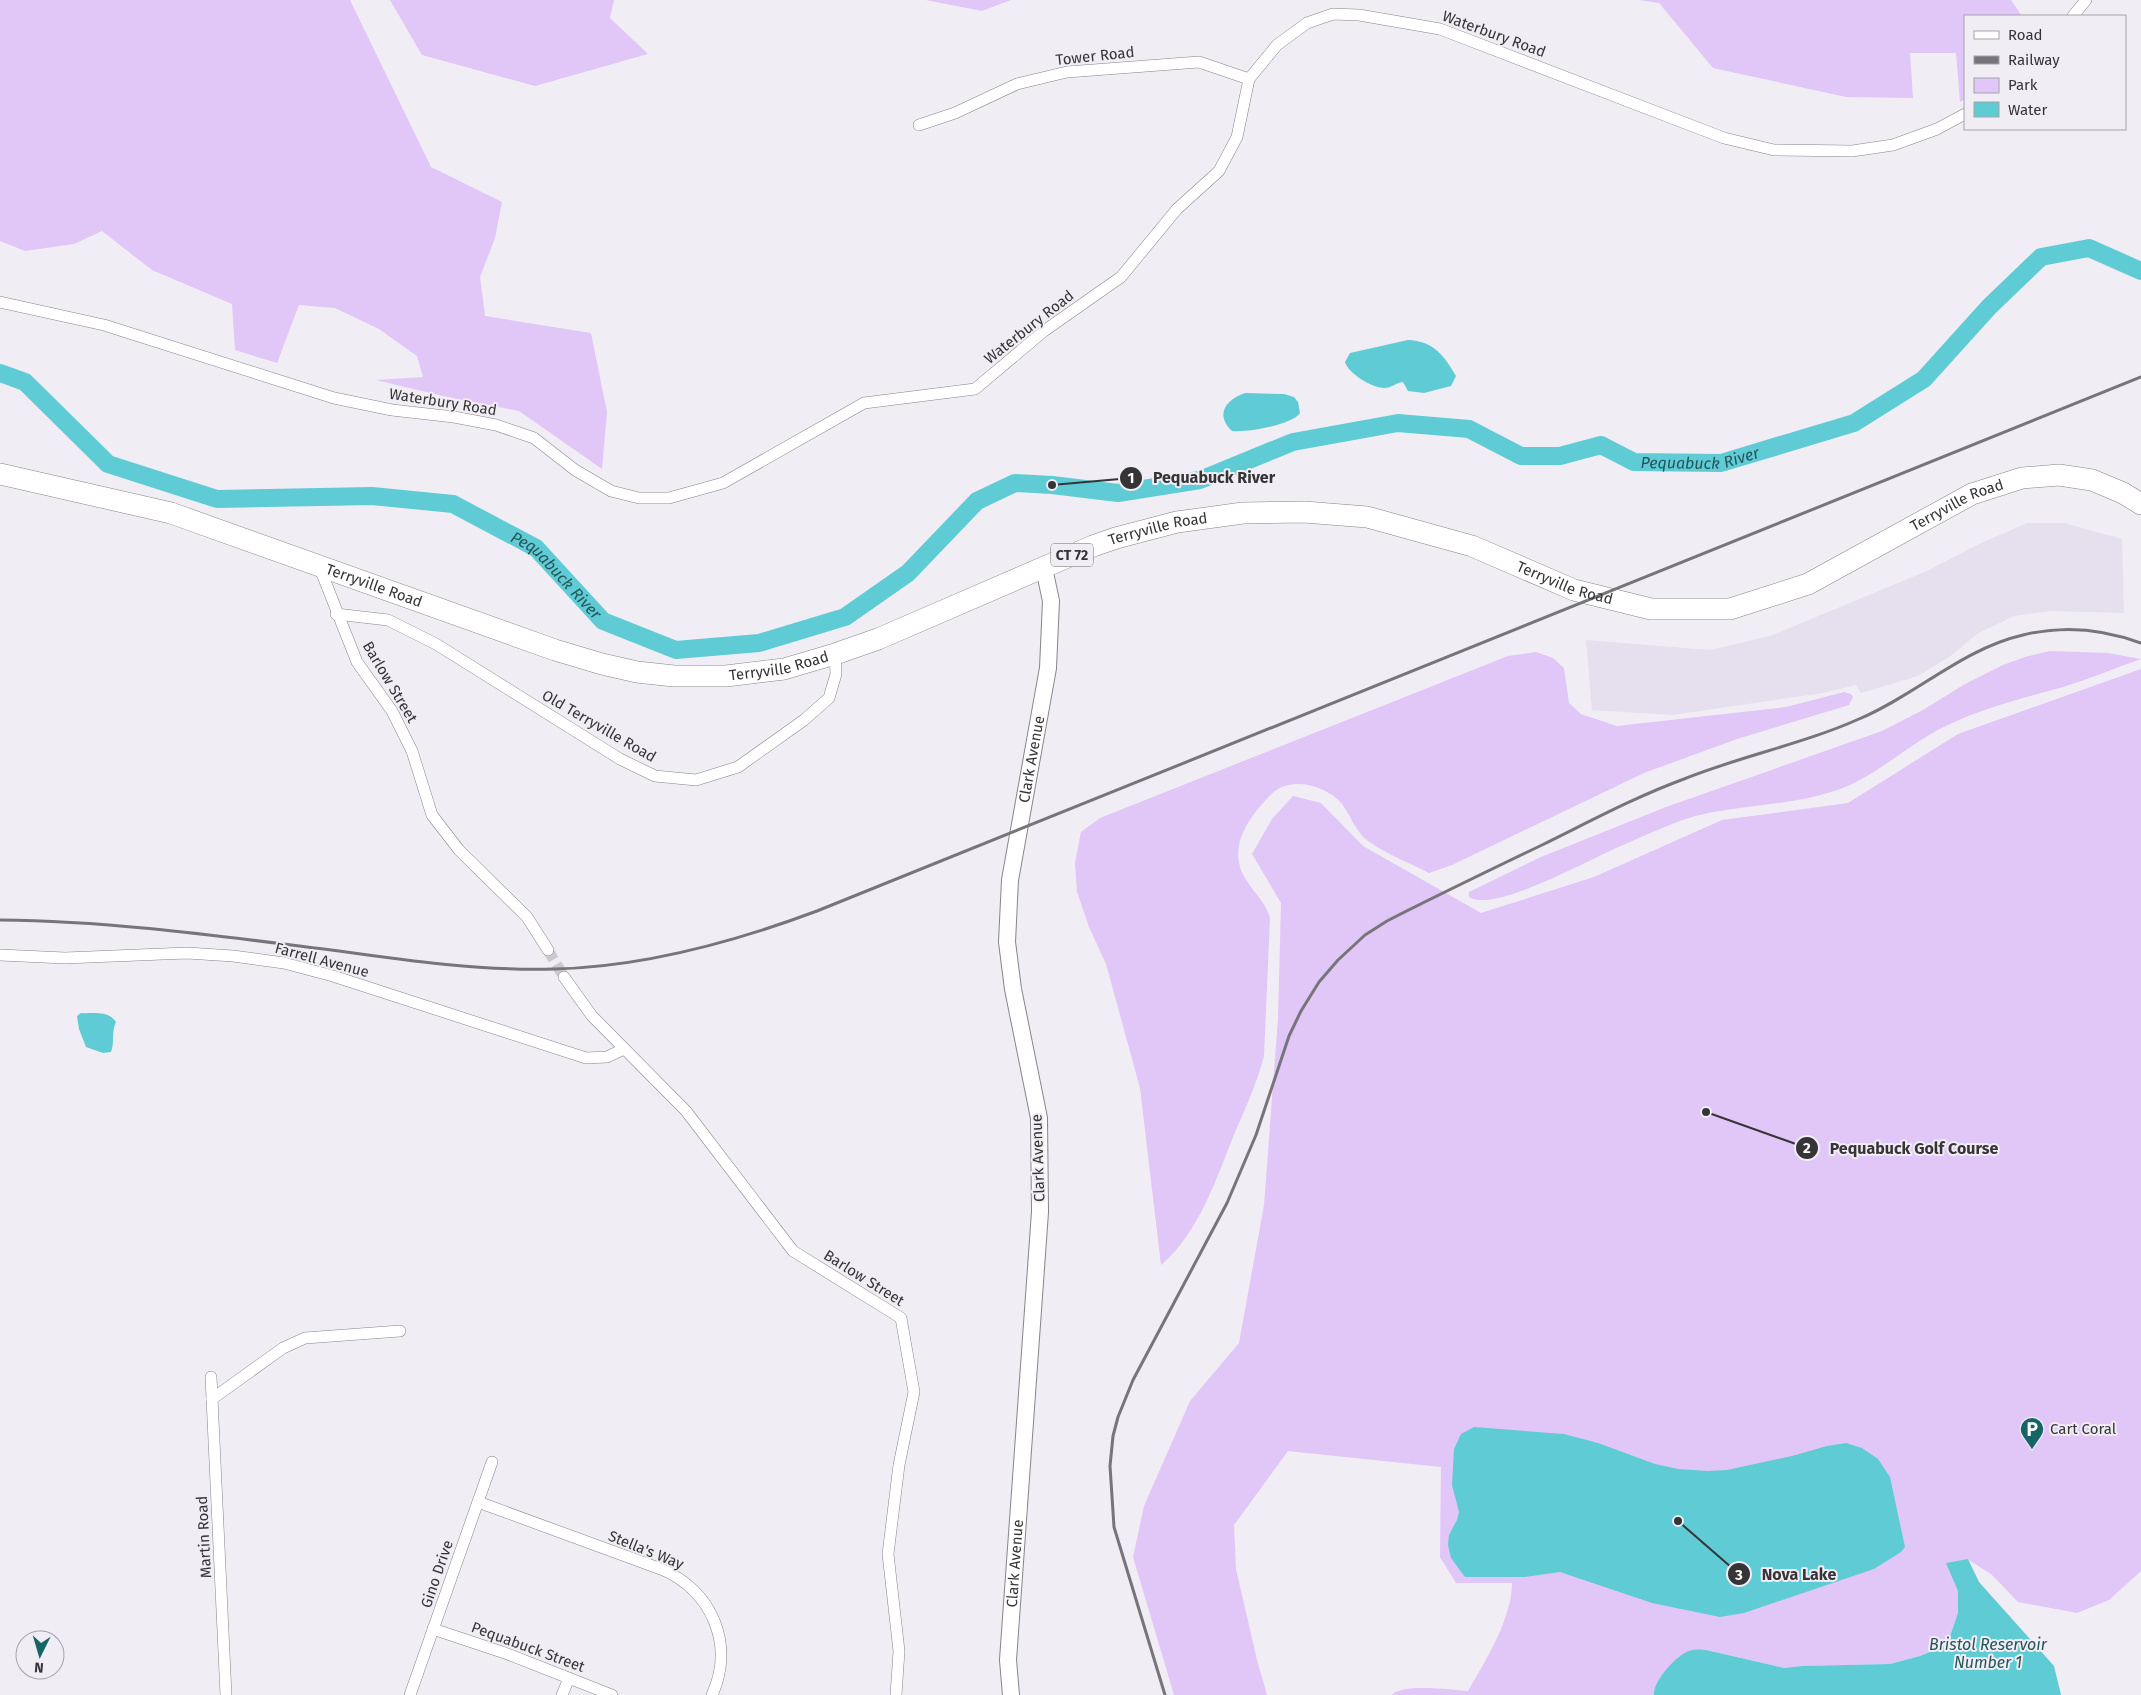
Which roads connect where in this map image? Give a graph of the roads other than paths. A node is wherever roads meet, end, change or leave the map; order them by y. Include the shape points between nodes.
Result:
1 (2086, 0) edge
2 (2074, 15) edge
3 (1249, 78) junction
4 (1964, 115) edge
5 (919, 125) dead end
6 (0, 302) edge
7 (0, 474) edge
8 (2141, 504) edge
9 (319, 566) junction
10 (1044, 568) junction
11 (336, 614) junction
12 (835, 654) junction
13 (548, 950) tunnel mouth
14 (0, 955) edge
15 (564, 977) tunnel mouth
16 (624, 1049) junction
17 (400, 1331) dead end
18 (211, 1377) dead end
19 (212, 1399) junction
20 (492, 1462) dead end
21 (478, 1502) junction
22 (433, 1629) junction
23 (569, 1678) junction
24 (226, 1695) edge
25 (410, 1695) edge
26 (562, 1695) edge
27 (612, 1695) edge
28 (712, 1695) edge
29 (896, 1695) edge
30 (1011, 1695) edge

1 - 2 street
3 - 4 street, Waterbury Road via 1277,45 1307,23 1333,14 1359,14 1440,29 1724,138 1774,150 1852,151 1893,145 1937,129
3 - 5 street, Tower Road via 1199,62 1067,72 1017,84 955,113
3 - 6 street, Waterbury Road via 1237,137 1219,171 1177,209 1121,277 1044,331 975,389 864,403 723,483 669,498 639,498 611,491 575,470 534,438 496,425 334,398 104,325
7 - 9 highway, Terryville Road / CT 72 via 171,513
8 - 10 highway, Terryville Road / CT 72 via 2092,480 2059,475 2022,478 1972,494 1808,584 1730,609 1651,609 1574,590 1472,546 1368,517 1304,512 1243,513 1177,522 1101,543
9 - 11 street, Barlow Street
9 - 12 highway, Terryville Road / CT 72 via 555,650 637,672 726,676 784,669
10 - 12 highway, Terryville Road / CT 72
10 - 30 main road, Clark Avenue via 1051,601 1050,650 1010,880 1007,942 1013,989 1039,1118 1040,1212 1008,1660
11 - 12 street, Old Terryville Road via 388,620 436,644 620,759 655,776 696,780 738,767 829,698 836,674
11 - 13 street, Barlow Street via 357,662 392,711 412,751 428,807 438,824 471,863 527,917
14 - 16 street, Farrell Avenue via 65,958 187,953 264,960 333,976 586,1058 607,1057
15 - 16 street, Barlow Street via 592,1016
16 - 29 street, Barlow Street via 686,1111 793,1251 901,1318 914,1392 899,1465 888,1554 899,1651
17 - 19 street via 305,1338 283,1348
18 - 19 street, Martin Road
19 - 24 street, Martin Road
20 - 21 street, Gino Drive
21 - 22 street, Gino Drive
21 - 28 street, Stella's Way via 661,1569 686,1584 708,1606 717,1627 721,1664
22 - 23 street, Pequabuck Street
22 - 25 street, Gino Drive
23 - 26 street
23 - 27 street, Pequabuck Street

